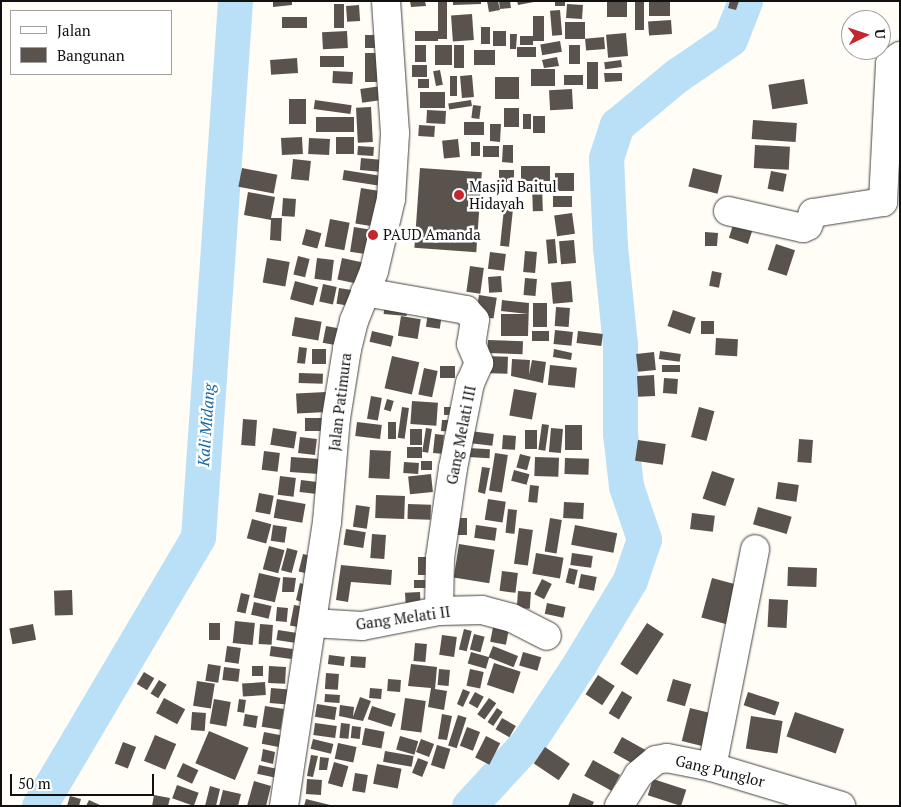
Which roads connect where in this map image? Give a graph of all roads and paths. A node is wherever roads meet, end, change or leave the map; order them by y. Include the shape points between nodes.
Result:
1 (386, 1) edge
2 (900, 56) edge
3 (728, 211) dead end
4 (365, 292) junction
5 (755, 549) dead end
6 (439, 611) junction
7 (312, 623) junction
8 (547, 636) dead end
9 (712, 767) junction
10 (284, 806) edge
11 (619, 806) edge
12 (841, 806) edge

1 - 4 street, Jalan Patimura via 395,133 393,179 381,245
2 - 3 street via 892,60 889,72 883,202 813,213 808,226 803,228
4 - 6 street, Gang Melati III via 464,309 474,318 471,344 479,363 470,383 453,468 440,558
4 - 7 street, Jalan Patimura via 354,321 341,384
5 - 9 street
6 - 7 street, Gang Melati II via 362,626
6 - 8 street, Gang Melati II via 497,613
7 - 10 street, Jalan Patimura
9 - 11 street, Gang Punglor via 667,758 656,760 638,775
9 - 12 street, Gang Punglor

